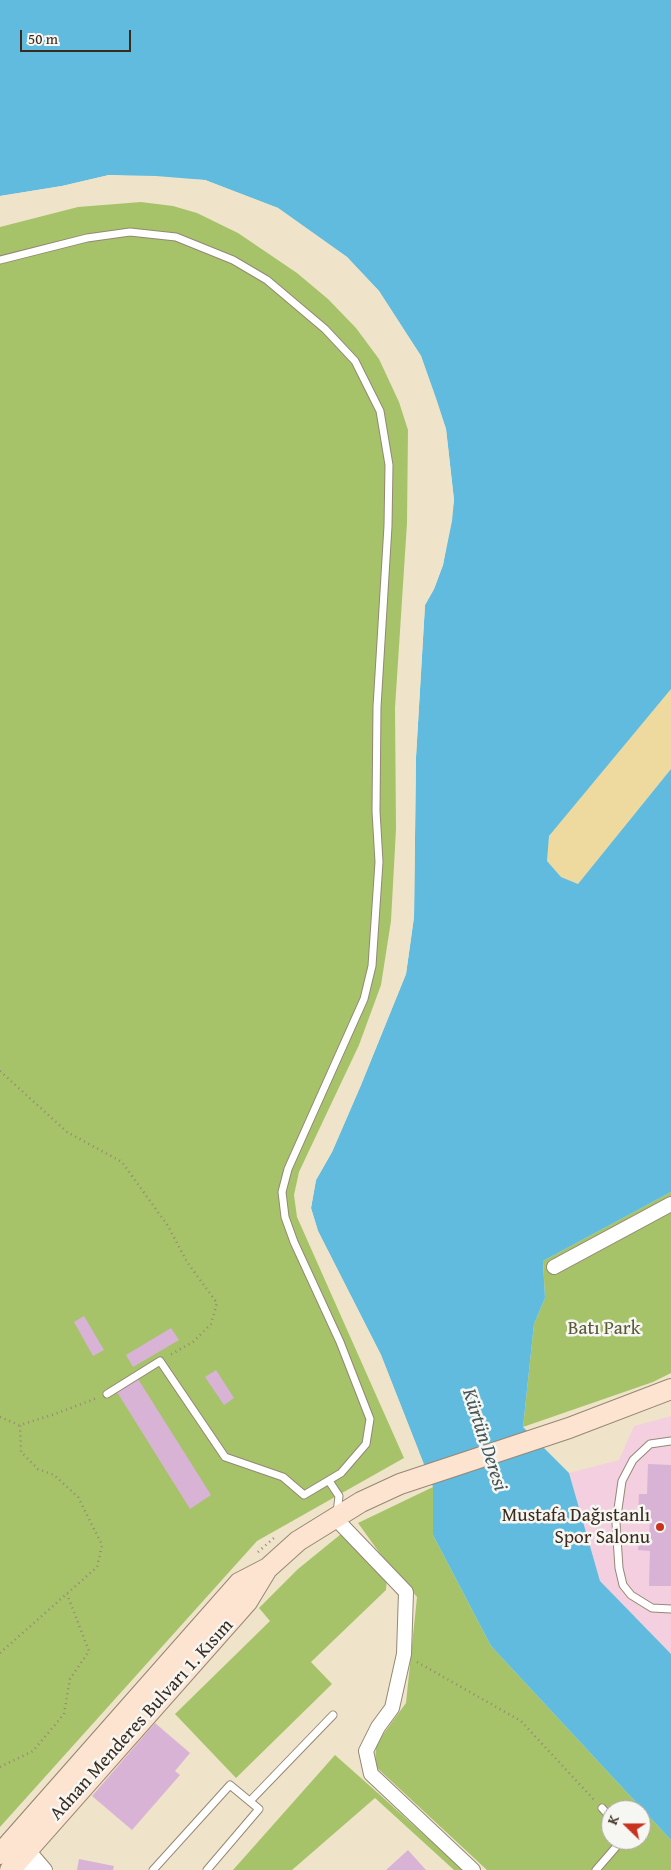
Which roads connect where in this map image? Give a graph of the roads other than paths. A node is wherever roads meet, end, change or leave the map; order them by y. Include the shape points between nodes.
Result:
1 (0, 260) edge
2 (671, 1204) edge
3 (554, 1267) dead end
4 (669, 1391) edge
5 (107, 1394) road end
6 (671, 1441) edge
7 (329, 1480) junction
8 (336, 1518) junction
9 (671, 1609) edge
10 (333, 1715) dead end
11 (250, 1801) junction
12 (613, 1850) edge
13 (18, 1856) edge
14 (45, 1870) edge
15 (153, 1870) edge
16 (207, 1870) edge
17 (473, 1870) edge
18 (596, 1870) edge

1 - 7 lane via 87,238 130,232 176,237 233,260 267,280 325,329 355,361 380,411 389,465 377,707 379,862 372,966 364,999 288,1169 282,1192 285,1217 294,1242 340,1342 370,1419 366,1444 341,1474
2 - 3 street
4 - 8 main road, Adnan Menderes Bulvarı 1. Kısım via 400,1484
5 - 7 lane via 160,1361 225,1457 283,1477 304,1495
6 - 9 lane via 650,1444 634,1460 622,1481 616,1523 619,1568 631,1596 652,1608
7 - 8 lane via 339,1496
8 - 13 main road, Adnan Menderes Bulvarı 1. Kısım via 298,1541 268,1568 239,1583
8 - 17 street via 406,1592 404,1654 392,1708 378,1726 366,1751 371,1774
10 - 11 lane
11 - 15 lane via 230,1785
11 - 16 lane via 259,1809
12 - 18 lane
13 - 14 street

